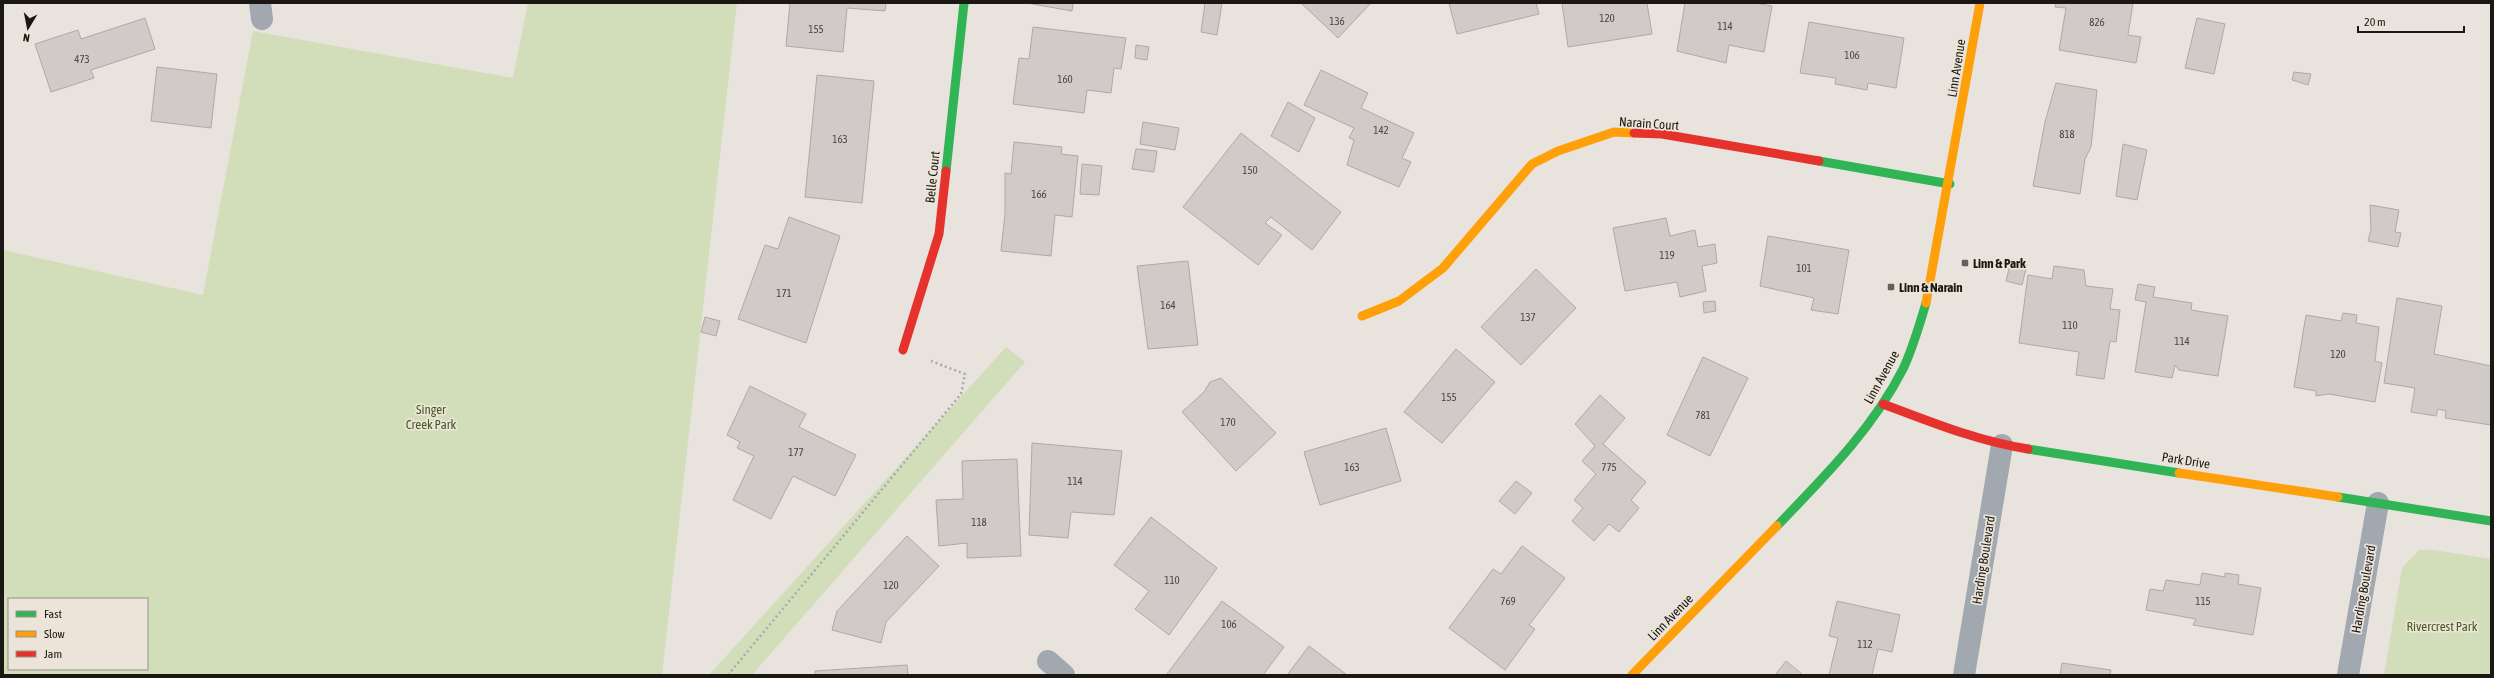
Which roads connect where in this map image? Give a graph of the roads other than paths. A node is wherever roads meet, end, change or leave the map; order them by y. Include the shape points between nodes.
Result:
1 (964, 3) edge
2 (1980, 3) edge
3 (1950, 184) junction
4 (1362, 316) dead end
5 (903, 350) road end
6 (1883, 404) junction
7 (2002, 445) junction
8 (2378, 503) junction
9 (2491, 521) edge
10 (1048, 662) dead end
11 (1064, 675) edge
12 (1632, 675) edge
13 (1964, 675) edge
14 (2348, 675) edge

1 - 5 street, Belle Court via 939,234
2 - 3 street, Linn Avenue
3 - 4 street, Narain Court via 1662,134 1614,132 1558,151 1532,164 1443,268 1399,301
3 - 6 street, Linn Avenue via 1923,314 1903,369
6 - 7 street, Park Drive via 1953,431
6 - 12 street, Linn Avenue via 1835,466
7 - 8 street, Park Drive
7 - 13 street, Harding Boulevard
8 - 9 street, Park Drive
8 - 14 street, Harding Boulevard
10 - 11 street

